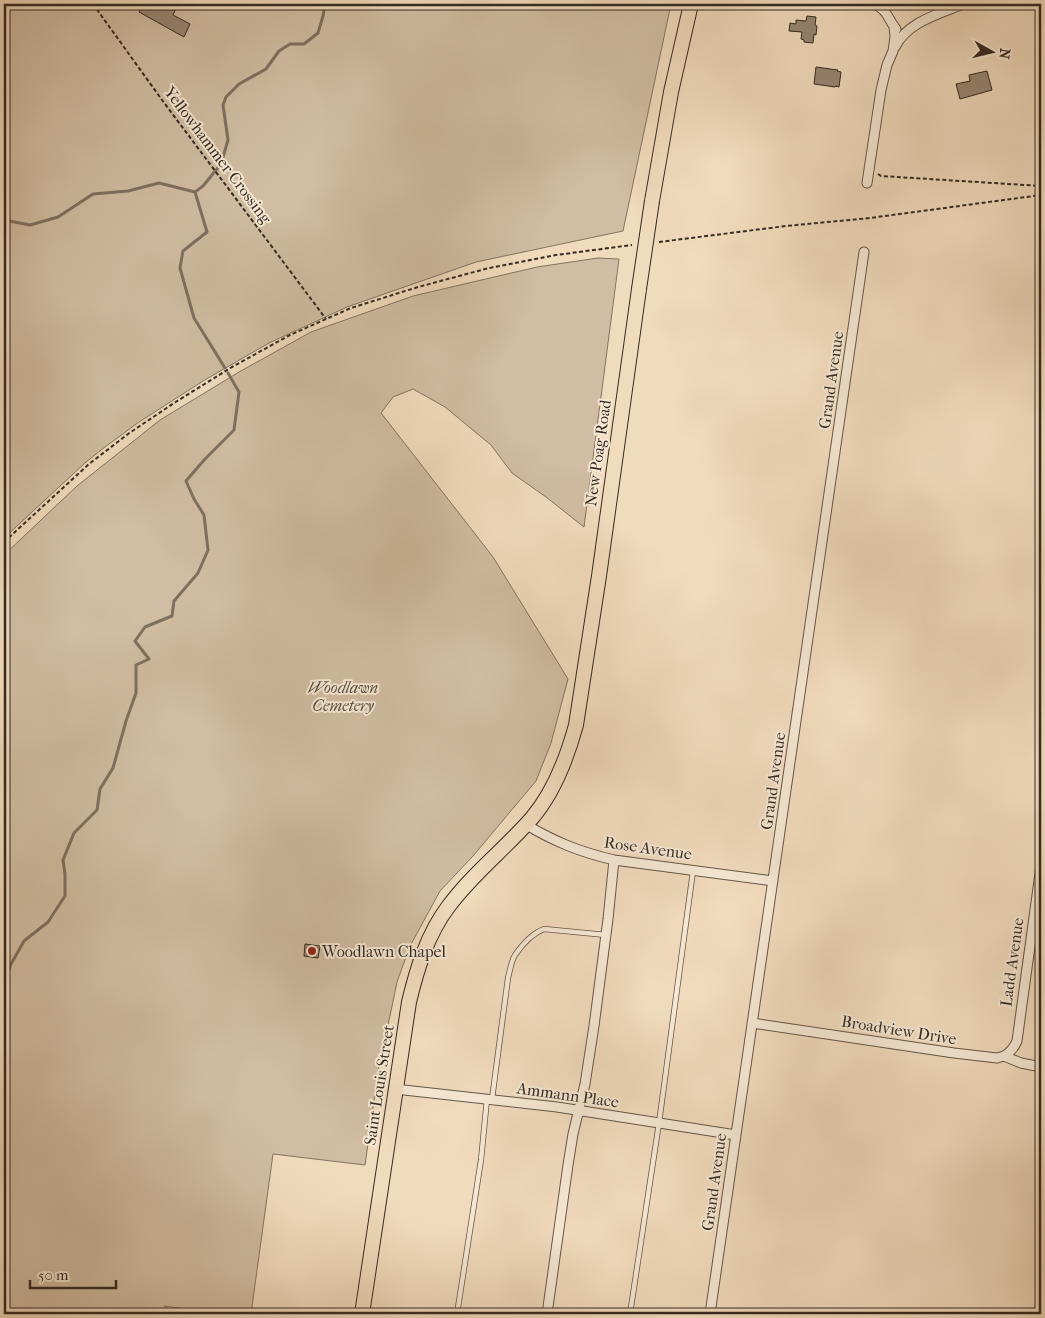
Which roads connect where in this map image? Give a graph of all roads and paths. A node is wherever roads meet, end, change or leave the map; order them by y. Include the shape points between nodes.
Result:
1 (93, 4) edge
2 (691, 4) edge
3 (875, 4) edge
4 (963, 4) edge
5 (894, 26) junction
6 (906, 32) junction
7 (893, 51) junction
8 (869, 169) junction
9 (867, 183) dead end
10 (1041, 186) edge
11 (1041, 195) edge
12 (654, 243) dead end
13 (634, 245) dead end
14 (864, 252) dead end
15 (326, 319) junction
16 (4, 542) edge
17 (525, 824) junction
18 (614, 860) junction
19 (1041, 866) edge
20 (694, 870) junction
21 (474, 877) joint
22 (773, 881) junction
23 (606, 935) junction
24 (752, 1022) junction
25 (1004, 1056) junction
26 (1041, 1067) edge
27 (396, 1089) junction
28 (489, 1100) junction
29 (578, 1110) junction
30 (659, 1123) junction
31 (736, 1135) junction
32 (362, 1314) edge
33 (457, 1314) edge
34 (547, 1314) edge
35 (630, 1314) edge
36 (710, 1314) edge

1 - 15 path, Yellowhammer Crossing
2 - 17 main road, New Poag Road, bridge via 671,92 652,201 576,725 561,771
3 - 5 street via 889,16
4 - 6 street via 922,20
5 - 6 street via 898,32
5 - 7 street
6 - 7 street
7 - 8 street via 881,90
8 - 9 street
8 - 10 path via 881,176
11 - 12 path
13 - 15 path via 489,268 418,287
14 - 22 street, Grand Avenue
15 - 16 path via 232,367 128,434 89,464
17 - 18 street, Rose Avenue via 574,849
17 - 21 main road, New Poag Road
18 - 20 street, Rose Avenue
18 - 23 street
19 - 25 street, Ladd Avenue via 1017,1041
20 - 22 street, Rose Avenue
20 - 30 lane
21 - 27 main road, Saint Louis Street via 448,907 422,957 408,1002
22 - 24 street, Grand Avenue
23 - 28 lane via 544,929 535,932 515,956 508,978
23 - 29 street via 593,1036
24 - 25 street, Broadview Drive via 954,1053
24 - 31 street, Grand Avenue
25 - 26 street, Broadview Drive
27 - 28 street, Ammann Place
27 - 32 main road, Saint Louis Street
28 - 29 street, Ammann Place
28 - 33 lane
29 - 30 street, Ammann Place
29 - 34 street
30 - 31 street, Ammann Place
30 - 35 lane
31 - 36 street, Grand Avenue

